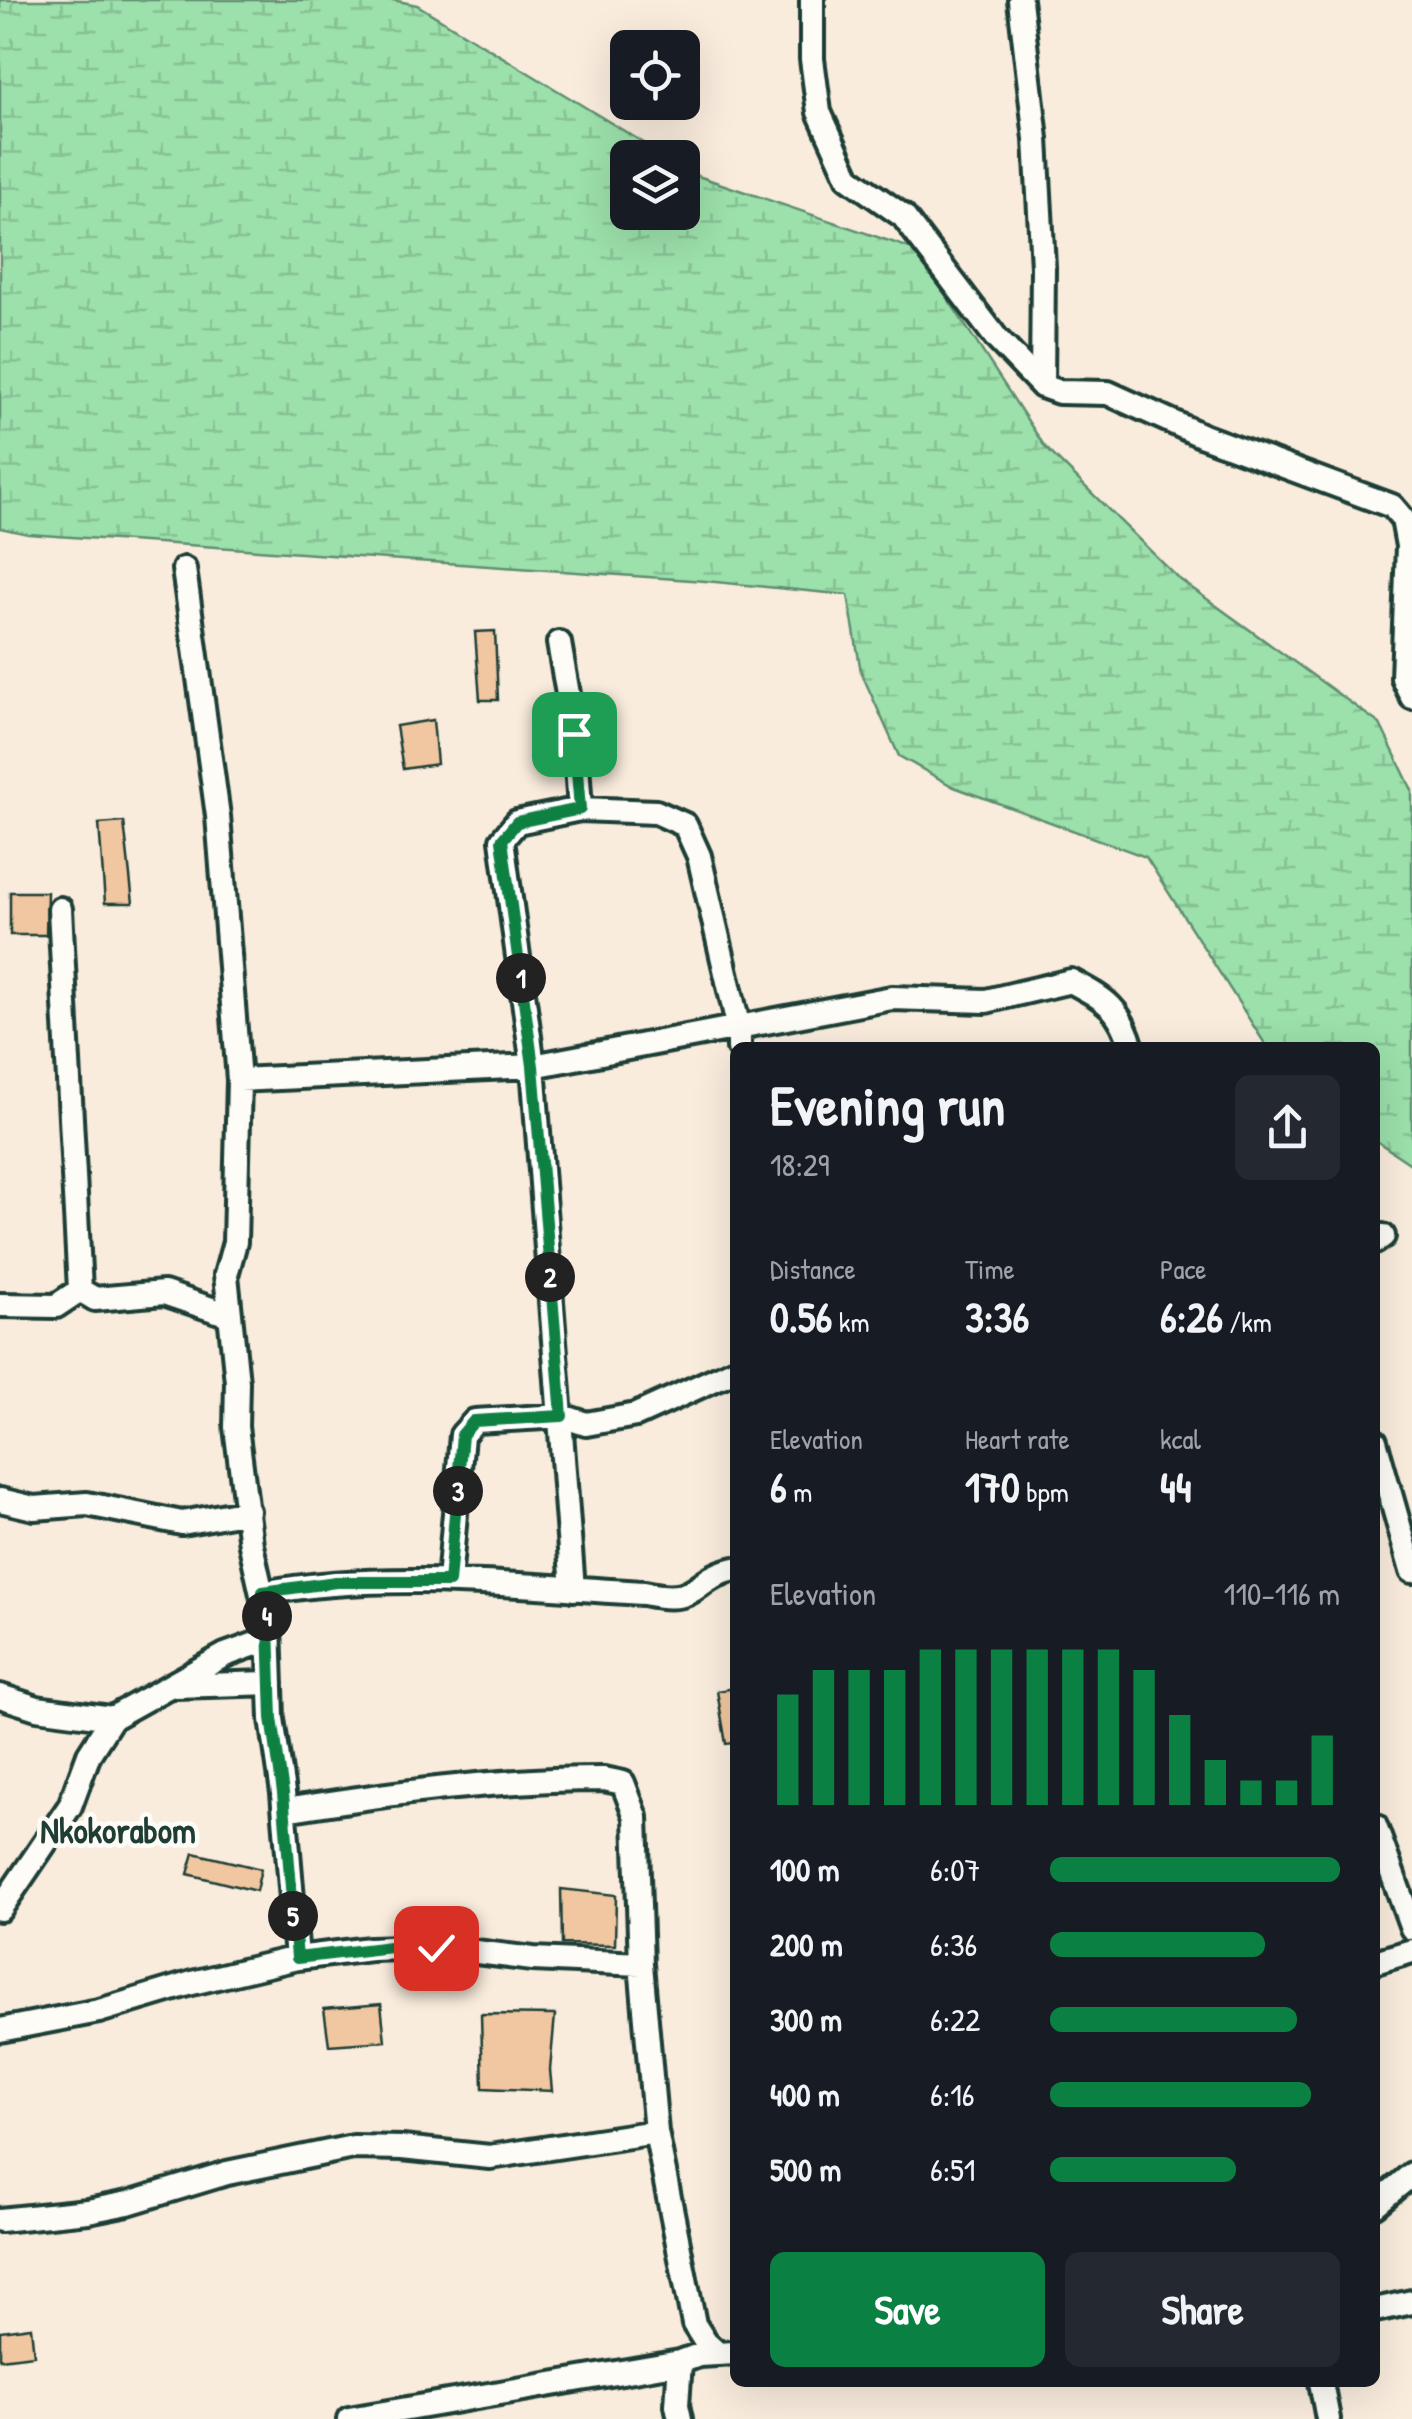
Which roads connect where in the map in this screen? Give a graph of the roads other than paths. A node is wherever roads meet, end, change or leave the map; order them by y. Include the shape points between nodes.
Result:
1 (812, 0) edge
2 (1020, 0) edge
3 (1042, 386) junction
4 (184, 570) dead end
5 (559, 643) dead end
6 (1412, 697) edge
7 (580, 809) junction
8 (60, 909) dead end
9 (739, 1038) edge
10 (1130, 1042) edge
11 (533, 1066) junction
12 (239, 1080) junction
13 (80, 1290) junction
14 (0, 1306) edge
15 (229, 1314) junction
16 (730, 1372) edge
17 (562, 1416) junction
18 (1380, 1459) edge
19 (0, 1500) edge
20 (248, 1511) junction
21 (730, 1570) edge
22 (1412, 1571) edge
23 (449, 1582) junction
24 (573, 1589) junction
25 (263, 1592) junction
26 (270, 1639) junction
27 (271, 1683) junction
28 (170, 1686) junction
29 (0, 1696) edge
30 (112, 1718) junction
31 (285, 1810) junction
32 (1380, 1840) edge
33 (0, 1909) edge
34 (1412, 1928) edge
35 (1412, 1951) edge
36 (297, 1958) junction
37 (1380, 1961) edge
38 (641, 1964) junction
39 (0, 2030) edge
40 (656, 2132) junction
41 (1412, 2174) edge
42 (1380, 2201) edge
43 (0, 2220) edge
44 (1412, 2302) edge
45 (1380, 2309) edge
46 (726, 2353) edge
47 (680, 2362) junction
48 (1322, 2387) edge
49 (451, 2410) edge
50 (348, 2419) edge
51 (680, 2419) edge
52 (1328, 2419) edge

1 - 3 street via 819,112 849,178 902,216 997,340
2 - 3 street via 1036,139
3 - 6 street via 1108,393 1392,506 1403,519 1408,546 1403,678
4 - 12 street via 218,816
5 - 7 street
7 - 9 street via 656,812 685,825 699,856
7 - 11 street via 517,822 502,840
8 - 13 street
9 - 10 street via 892,998 986,1002 1071,980 1108,1001
9 - 11 street
11 - 12 street
11 - 17 street
12 - 15 street
13 - 14 street via 56,1306
13 - 15 street via 95,1299 164,1294
15 - 20 street
16 - 17 street via 636,1415 586,1424
17 - 23 street via 474,1421 462,1435
17 - 24 street
18 - 22 street
19 - 20 street via 34,1508 87,1504 182,1523
20 - 25 street
21 - 24 street via 670,1599
23 - 24 street
23 - 25 street via 336,1582
25 - 26 street
26 - 27 street
26 - 28 street
27 - 28 street
27 - 31 street
28 - 30 street
29 - 30 street
30 - 33 street via 88,1754 70,1806
31 - 36 street
31 - 38 street via 470,1784 604,1778 622,1783 636,1817
32 - 34 street
35 - 37 street
36 - 38 street via 399,1946
36 - 39 street
38 - 40 street
40 - 43 street via 490,2157 353,2147 226,2172 128,2203
40 - 46 street via 694,2324
41 - 42 street
44 - 45 street
46 - 47 street
47 - 49 street
47 - 51 street
48 - 52 street
49 - 50 street

